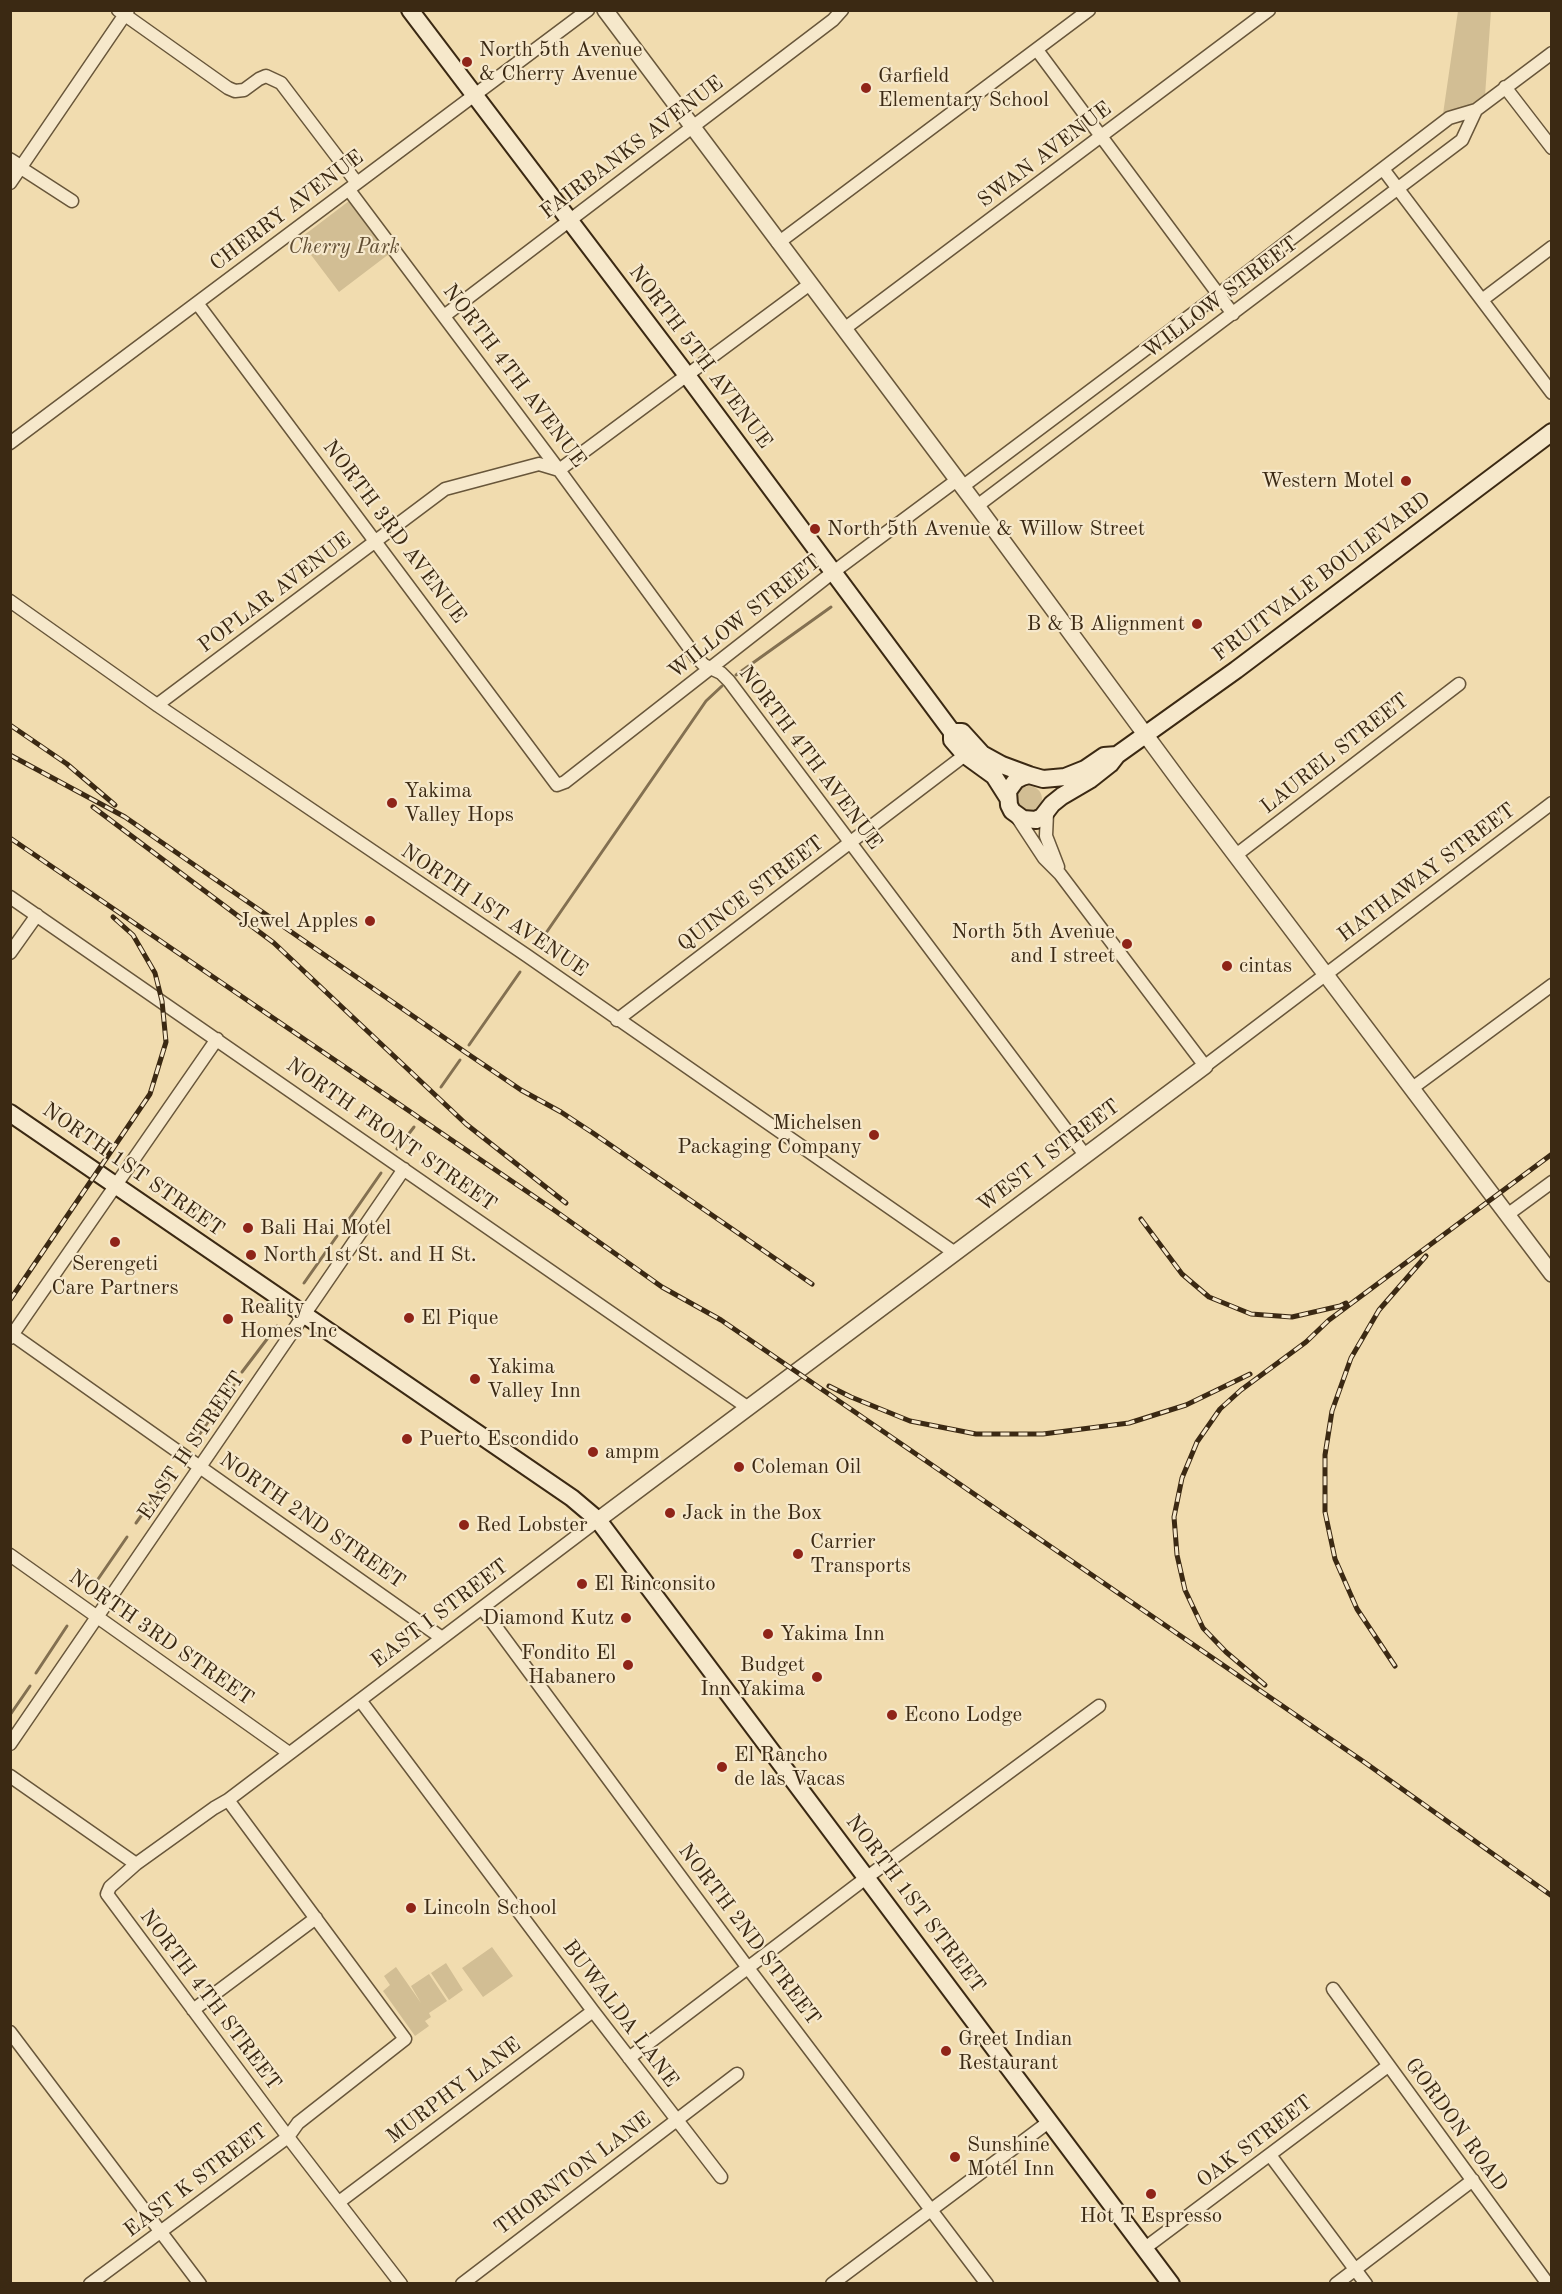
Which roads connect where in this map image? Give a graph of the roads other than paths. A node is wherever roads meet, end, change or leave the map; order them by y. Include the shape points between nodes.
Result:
1 (410, 10) edge
2 (588, 10) edge
3 (605, 10) edge
4 (842, 10) edge
5 (1089, 10) edge
6 (1269, 10) edge
7 (123, 12) edge
8 (1037, 50) junction
9 (1551, 53) edge
10 (1505, 87) junction
11 (474, 96) junction
12 (1476, 111) junction
13 (691, 128) junction
14 (1101, 137) junction
15 (1551, 147) edge
16 (16, 165) edge
17 (1383, 169) junction
18 (10, 183) edge
19 (353, 186) junction
20 (1398, 189) junction
21 (72, 201) dead end
22 (568, 221) junction
23 (778, 243) junction
24 (1551, 247) edge
25 (810, 284) junction
26 (1219, 294) junction
27 (1482, 300) junction
28 (198, 303) junction
29 (1233, 314) junction
30 (444, 315) junction
31 (844, 330) junction
32 (686, 375) junction
33 (1551, 393) edge
34 (1551, 432) edge
35 (10, 443) edge
36 (560, 470) junction
37 (959, 483) junction
38 (977, 506) junction
39 (375, 542) junction
40 (832, 573) junction
41 (10, 601) edge
42 (711, 668) junction
43 (1459, 684) dead end
44 (157, 705) junction
45 (952, 732) junction
46 (1145, 735) junction
47 (965, 755) junction
48 (1116, 755) junction
49 (1036, 777) junction
50 (557, 785) joint
51 (1008, 798) junction
52 (1551, 803) edge
53 (1049, 808) junction
54 (1017, 816) junction
55 (850, 843) junction
56 (1236, 855) junction
57 (1060, 874) junction
58 (10, 897) edge
59 (37, 915) junction
60 (10, 953) edge
61 (1327, 974) junction
62 (1551, 985) edge
63 (617, 1020) junction
64 (217, 1039) junction
65 (1205, 1066) junction
66 (1411, 1089) junction
67 (10, 1113) edge
68 (1085, 1155) junction
69 (404, 1169) junction
70 (1551, 1182) edge
71 (115, 1184) junction
72 (1508, 1215) junction
73 (955, 1253) junction
74 (1551, 1274) edge
75 (305, 1316) junction
76 (11, 1335) edge
77 (795, 1372) joint
78 (747, 1407) junction
79 (201, 1466) junction
80 (598, 1520) junction
81 (10, 1555) edge
82 (483, 1608) junction
83 (98, 1616) junction
84 (442, 1638) junction
85 (360, 1700) junction
86 (1099, 1706) dead end
87 (10, 1744) edge
88 (289, 1753) junction
89 (10, 1776) edge
90 (228, 1800) junction
91 (136, 1864) junction
92 (866, 1878) junction
93 (316, 1918) junction
94 (748, 1968) junction
95 (1333, 1989) dead end
96 (193, 2010) junction
97 (593, 2011) junction
98 (10, 2032) edge
99 (629, 2058) junction
100 (1388, 2066) junction
101 (737, 2074) dead end
102 (676, 2119) junction
103 (1050, 2121) junction
104 (288, 2137) junction
105 (1270, 2155) junction
106 (721, 2177) dead end
107 (1473, 2180) junction
108 (339, 2202) junction
109 (932, 2210) junction
110 (162, 2231) junction
111 (1145, 2248) junction
112 (1355, 2269) junction
113 (90, 2283) edge
114 (200, 2283) edge
115 (401, 2283) edge
116 (462, 2283) edge
117 (832, 2283) edge
118 (987, 2283) edge
119 (1171, 2283) edge
120 (1336, 2283) edge
121 (1366, 2283) edge
122 (1548, 2283) edge

1 - 11 main road, NORTH 5TH AVENUE
2 - 11 street, CHERRY AVENUE
3 - 13 street
4 - 13 street, FAIRBANKS AVENUE
5 - 8 street
6 - 14 street, SWAN AVENUE
7 - 16 street
7 - 19 street, NORTH 4TH AVENUE via 228,88 244,90 266,76 281,82
8 - 14 street
8 - 23 street
9 - 10 street, WILLOW STREET
10 - 12 street, WILLOW STREET
10 - 15 street
11 - 19 street, CHERRY AVENUE
11 - 22 main road, NORTH 5TH AVENUE
12 - 17 street, WILLOW STREET via 1449,118
12 - 20 street, WILLOW STREET via 1462,140
13 - 22 street, FAIRBANKS AVENUE
13 - 23 street
14 - 26 street
14 - 31 street, SWAN AVENUE
16 - 18 street
16 - 21 street
17 - 20 street
17 - 26 street, WILLOW STREET
19 - 28 street, CHERRY AVENUE
19 - 30 street, NORTH 4TH AVENUE
20 - 27 street
20 - 29 street, WILLOW STREET
22 - 30 street, FAIRBANKS AVENUE
22 - 32 main road, NORTH 5TH AVENUE
23 - 25 street
24 - 27 street
25 - 31 street
25 - 32 street
26 - 29 street
26 - 37 street, WILLOW STREET
27 - 33 street
28 - 35 street, CHERRY AVENUE
28 - 39 street, NORTH 3RD AVENUE
29 - 38 street, WILLOW STREET
30 - 36 street, NORTH 4TH AVENUE
31 - 37 street
32 - 36 street
32 - 40 main road, NORTH 5TH AVENUE
34 - 46 main road, FRUITVALE BOULEVARD
36 - 39 street, POPLAR AVENUE via 539,464 445,489
36 - 42 street, NORTH 4TH AVENUE via 696,657
37 - 38 street
37 - 40 street, WILLOW STREET
38 - 46 street
39 - 44 street, POPLAR AVENUE
39 - 50 street, NORTH 3RD AVENUE
40 - 42 street, WILLOW STREET
40 - 45 main road, NORTH 5TH AVENUE
41 - 44 street, NORTH 1ST AVENUE
42 - 50 street, WILLOW STREET via 566,782
42 - 55 street, NORTH 4TH AVENUE via 729,681
43 - 56 street, LAUREL STREET
44 - 63 street, NORTH 1ST AVENUE
45 - 47 main road, NORTH 5TH AVENUE via 952,740
45 - 49 main road, NORTH 5TH AVENUE via 962,732 982,754 1002,765
46 - 48 main road, FRUITVALE BOULEVARD
46 - 56 street
47 - 51 main road, NORTH 5TH AVENUE via 994,776
47 - 55 street, QUINCE STREET
48 - 49 main road, FRUITVALE BOULEVARD via 1104,756 1065,777
48 - 53 main road, FRUITVALE BOULEVARD via 1110,764
49 - 51 main road via 1022,777 1012,785
49 - 53 main road via 1051,790
51 - 54 main road
52 - 61 street, HATHAWAY STREET
53 - 54 main road, FRUITVALE BOULEVARD via 1042,817 1029,820
53 - 57 street via 1046,836
54 - 57 street via 1044,858
55 - 63 street, QUINCE STREET
55 - 68 street, NORTH 4TH AVENUE
56 - 61 street
57 - 65 street
58 - 59 street, NORTH FRONT STREET
59 - 60 street
59 - 64 street, NORTH FRONT STREET
61 - 65 street, WEST I STREET
61 - 66 street
62 - 66 street
63 - 73 street, NORTH 1ST AVENUE
64 - 69 street, NORTH FRONT STREET
64 - 71 street
65 - 68 street, WEST I STREET
66 - 72 street
67 - 71 main road, NORTH 1ST STREET
68 - 73 street, WEST I STREET
69 - 75 street, EAST H STREET
69 - 78 street, NORTH FRONT STREET
70 - 72 street
71 - 75 main road, NORTH 1ST STREET
71 - 76 street
72 - 74 street
73 - 77 street, WEST I STREET
75 - 79 street, EAST H STREET
75 - 80 main road, NORTH 1ST STREET via 553,1485
76 - 79 street, NORTH 2ND STREET
77 - 78 street, EAST I STREET
78 - 80 street, EAST I STREET
79 - 83 street, EAST H STREET
79 - 84 street, NORTH 2ND STREET
80 - 82 street, EAST I STREET
80 - 92 main road, NORTH 1ST STREET
81 - 83 street, NORTH 3RD STREET
82 - 84 street, EAST I STREET
82 - 94 street, NORTH 2ND STREET
83 - 87 street, EAST H STREET
83 - 88 street, NORTH 3RD STREET
84 - 85 street, EAST I STREET
85 - 88 street, EAST I STREET
85 - 97 street, BUWALDA LANE
86 - 92 street
88 - 90 street, EAST I STREET
89 - 91 street
90 - 91 street, EAST I STREET
90 - 93 street
91 - 96 street, NORTH 4TH STREET via 107,1894
92 - 94 street
92 - 103 main road, NORTH 1ST STREET
93 - 96 street
93 - 104 street, EAST K STREET via 405,2039 298,2123
94 - 99 street
94 - 109 street, NORTH 2ND STREET
95 - 100 street, GORDON ROAD
96 - 104 street, NORTH 4TH STREET
97 - 99 street, BUWALDA LANE
97 - 108 street, MURPHY LANE
98 - 110 street
99 - 102 street, BUWALDA LANE
100 - 105 street, OAK STREET
100 - 107 street, GORDON ROAD
101 - 102 street, THORNTON LANE
102 - 106 street, BUWALDA LANE
102 - 116 street, THORNTON LANE
103 - 109 street
103 - 111 main road, NORTH 1ST STREET
104 - 108 street, NORTH 4TH STREET
104 - 110 street, EAST K STREET
105 - 111 street, OAK STREET
105 - 112 street
107 - 112 street
107 - 122 street, GORDON ROAD
108 - 115 street, NORTH 4TH STREET
109 - 117 street
109 - 118 street, NORTH 2ND STREET
110 - 113 street, EAST K STREET
110 - 114 street
111 - 119 main road, NORTH 1ST STREET
112 - 120 street
112 - 121 street

